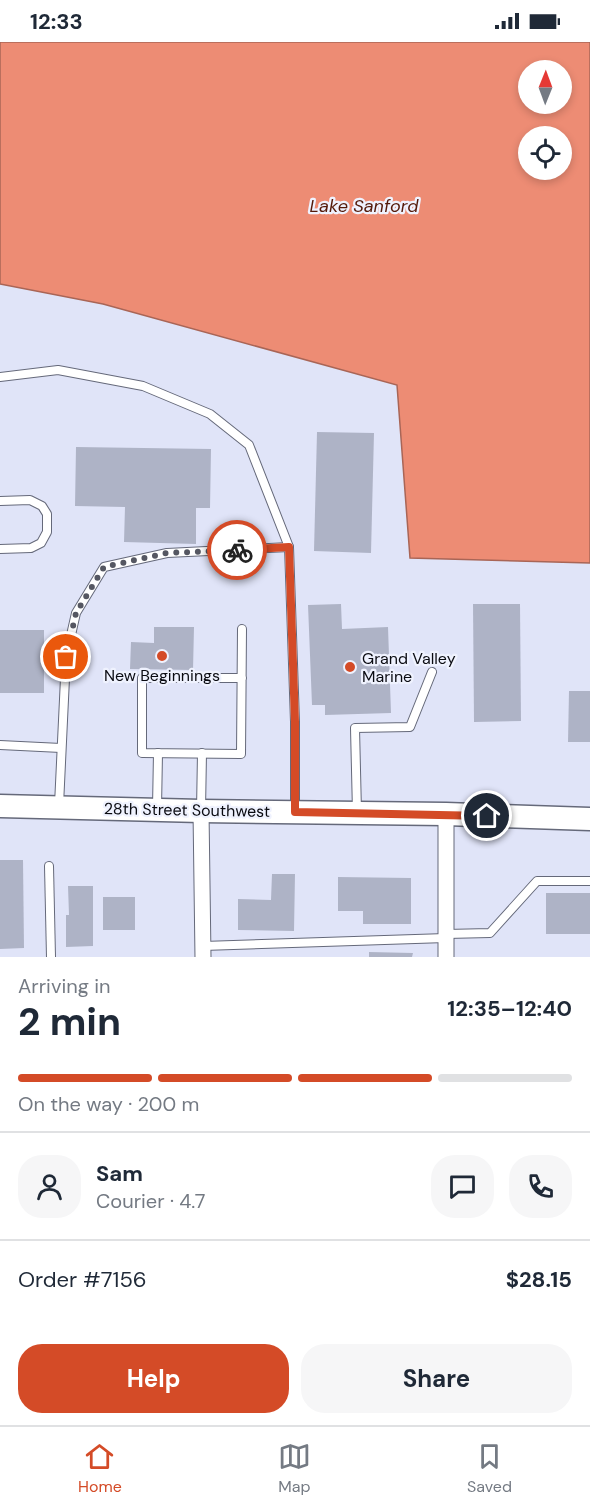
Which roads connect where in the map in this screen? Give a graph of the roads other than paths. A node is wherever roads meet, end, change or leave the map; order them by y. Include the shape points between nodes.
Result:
1 (0, 377) edge
2 (0, 501) edge
3 (289, 547) junction
4 (0, 549) edge
5 (242, 629) dead end
6 (432, 672) dead end
7 (242, 678) junction
8 (0, 745) edge
9 (61, 748) junction
10 (158, 753) junction
11 (202, 753) junction
12 (0, 806) edge
13 (59, 807) junction
14 (157, 810) junction
15 (201, 811) junction
16 (295, 812) junction
17 (357, 813) junction
18 (446, 814) junction
19 (590, 819) edge
20 (49, 866) dead end
21 (590, 881) edge
22 (446, 936) junction
23 (203, 952) edge
24 (51, 957) edge
25 (446, 957) edge

1 - 3 lane via 58,370 143,386 210,414 249,445
2 - 4 lane via 30,500 42,506 47,514 47,532 41,543 31,548
3 - 9 lane via 167,553 104,567 76,613 66,657
3 - 16 lane
5 - 7 lane
6 - 17 lane via 410,727 355,728
7 - 10 lane via 142,678 142,753
7 - 11 lane via 241,754
8 - 9 lane
9 - 13 lane
10 - 11 lane
10 - 14 lane
11 - 15 lane
12 - 13 main road, 28th Street Southwest
13 - 14 main road, 28th Street Southwest
14 - 15 main road, 28th Street Southwest
15 - 16 main road, 28th Street Southwest
15 - 23 street
16 - 17 main road, 28th Street Southwest
17 - 18 main road, 28th Street Southwest
18 - 19 main road, 28th Street Southwest
18 - 22 street
20 - 24 lane
21 - 22 lane via 537,882 490,933
22 - 23 lane
22 - 25 street

